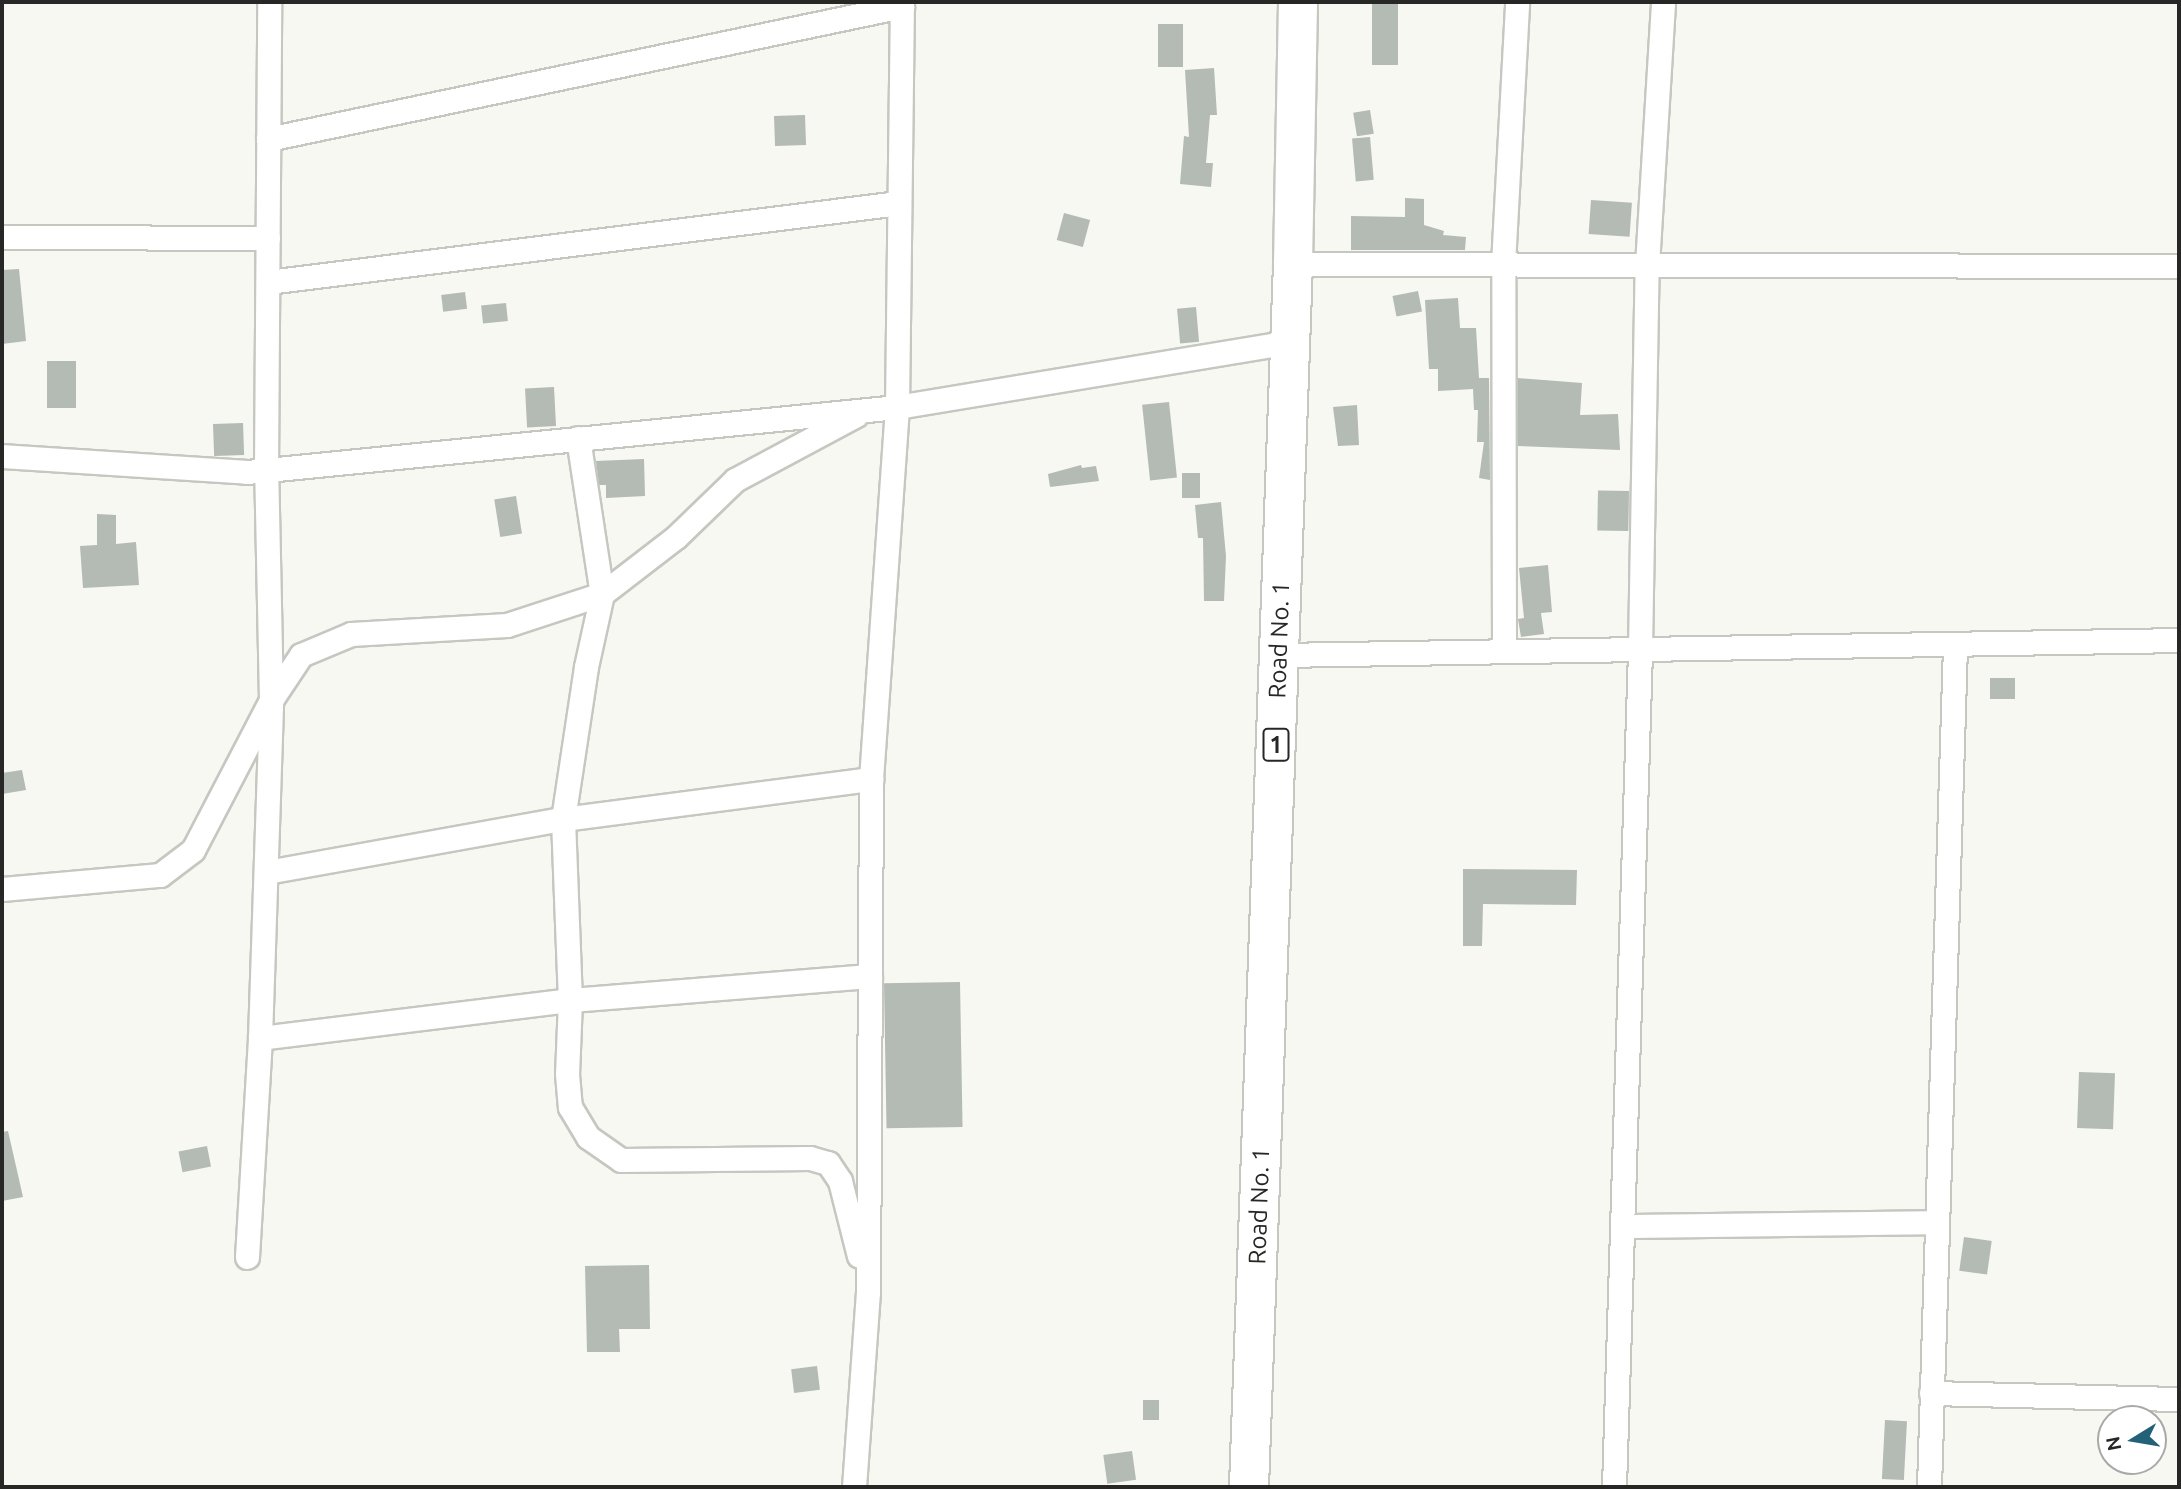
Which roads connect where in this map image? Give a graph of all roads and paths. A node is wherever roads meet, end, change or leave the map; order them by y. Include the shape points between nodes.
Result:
1 (269, 2) edge
2 (1298, 2) edge
3 (1517, 2) edge
4 (1663, 2) edge
5 (902, 4) edge
6 (268, 139) junction
7 (899, 203) junction
8 (2, 237) edge
9 (268, 238) junction
10 (1293, 264) junction
11 (1503, 264) junction
12 (1647, 265) junction
13 (2179, 266) edge
14 (268, 282) junction
15 (1290, 342) junction
16 (897, 407) junction
17 (865, 410) junction
18 (578, 438) junction
19 (2, 456) edge
20 (266, 469) junction
21 (602, 594) junction
22 (2179, 640) edge
23 (1955, 644) junction
24 (1640, 649) junction
25 (1504, 651) junction
26 (1279, 655) junction
27 (271, 699) junction
28 (872, 779) junction
29 (563, 820) junction
30 (267, 872) junction
31 (2, 889) edge
32 (870, 976) junction
33 (570, 1000) junction
34 (260, 1038) junction
35 (1936, 1222) junction
36 (1622, 1226) junction
37 (247, 1257) dead end
38 (868, 1292) junction
39 (1931, 1393) junction
40 (2179, 1399) edge
41 (853, 1487) edge
42 (1249, 1487) edge
43 (1614, 1487) edge
44 (1929, 1487) edge

1 - 6 street
2 - 10 highway, Road No. 1 / 1
3 - 11 street
4 - 12 street
5 - 6 street
5 - 7 street
6 - 9 street
7 - 14 street
7 - 16 street
8 - 9 street
9 - 14 street
10 - 11 street
10 - 15 highway, Road No. 1 / 1
11 - 12 street
11 - 25 street
12 - 13 street
12 - 24 street
14 - 20 street
15 - 16 street
15 - 26 highway, Road No. 1 / 1
16 - 17 street
16 - 28 street
17 - 18 street
17 - 21 street via 735,480 676,537
18 - 20 street
18 - 21 street
19 - 20 street via 247,472
20 - 27 street
21 - 27 street via 508,625 351,634 301,655
21 - 29 street
22 - 23 street
23 - 24 street
23 - 35 street
24 - 25 street
24 - 36 street
25 - 26 street
26 - 42 highway, Road No. 1 / 1
27 - 30 street
27 - 31 street via 192,850 160,874
28 - 29 street
28 - 32 street
29 - 30 street
29 - 33 street
30 - 34 street
32 - 33 street
32 - 38 street
33 - 34 street
33 - 38 street via 570,1107 588,1138 621,1160 810,1158 828,1163 840,1181
34 - 37 street
35 - 36 street
35 - 39 street
36 - 43 street
38 - 41 street
39 - 40 street
39 - 44 street

